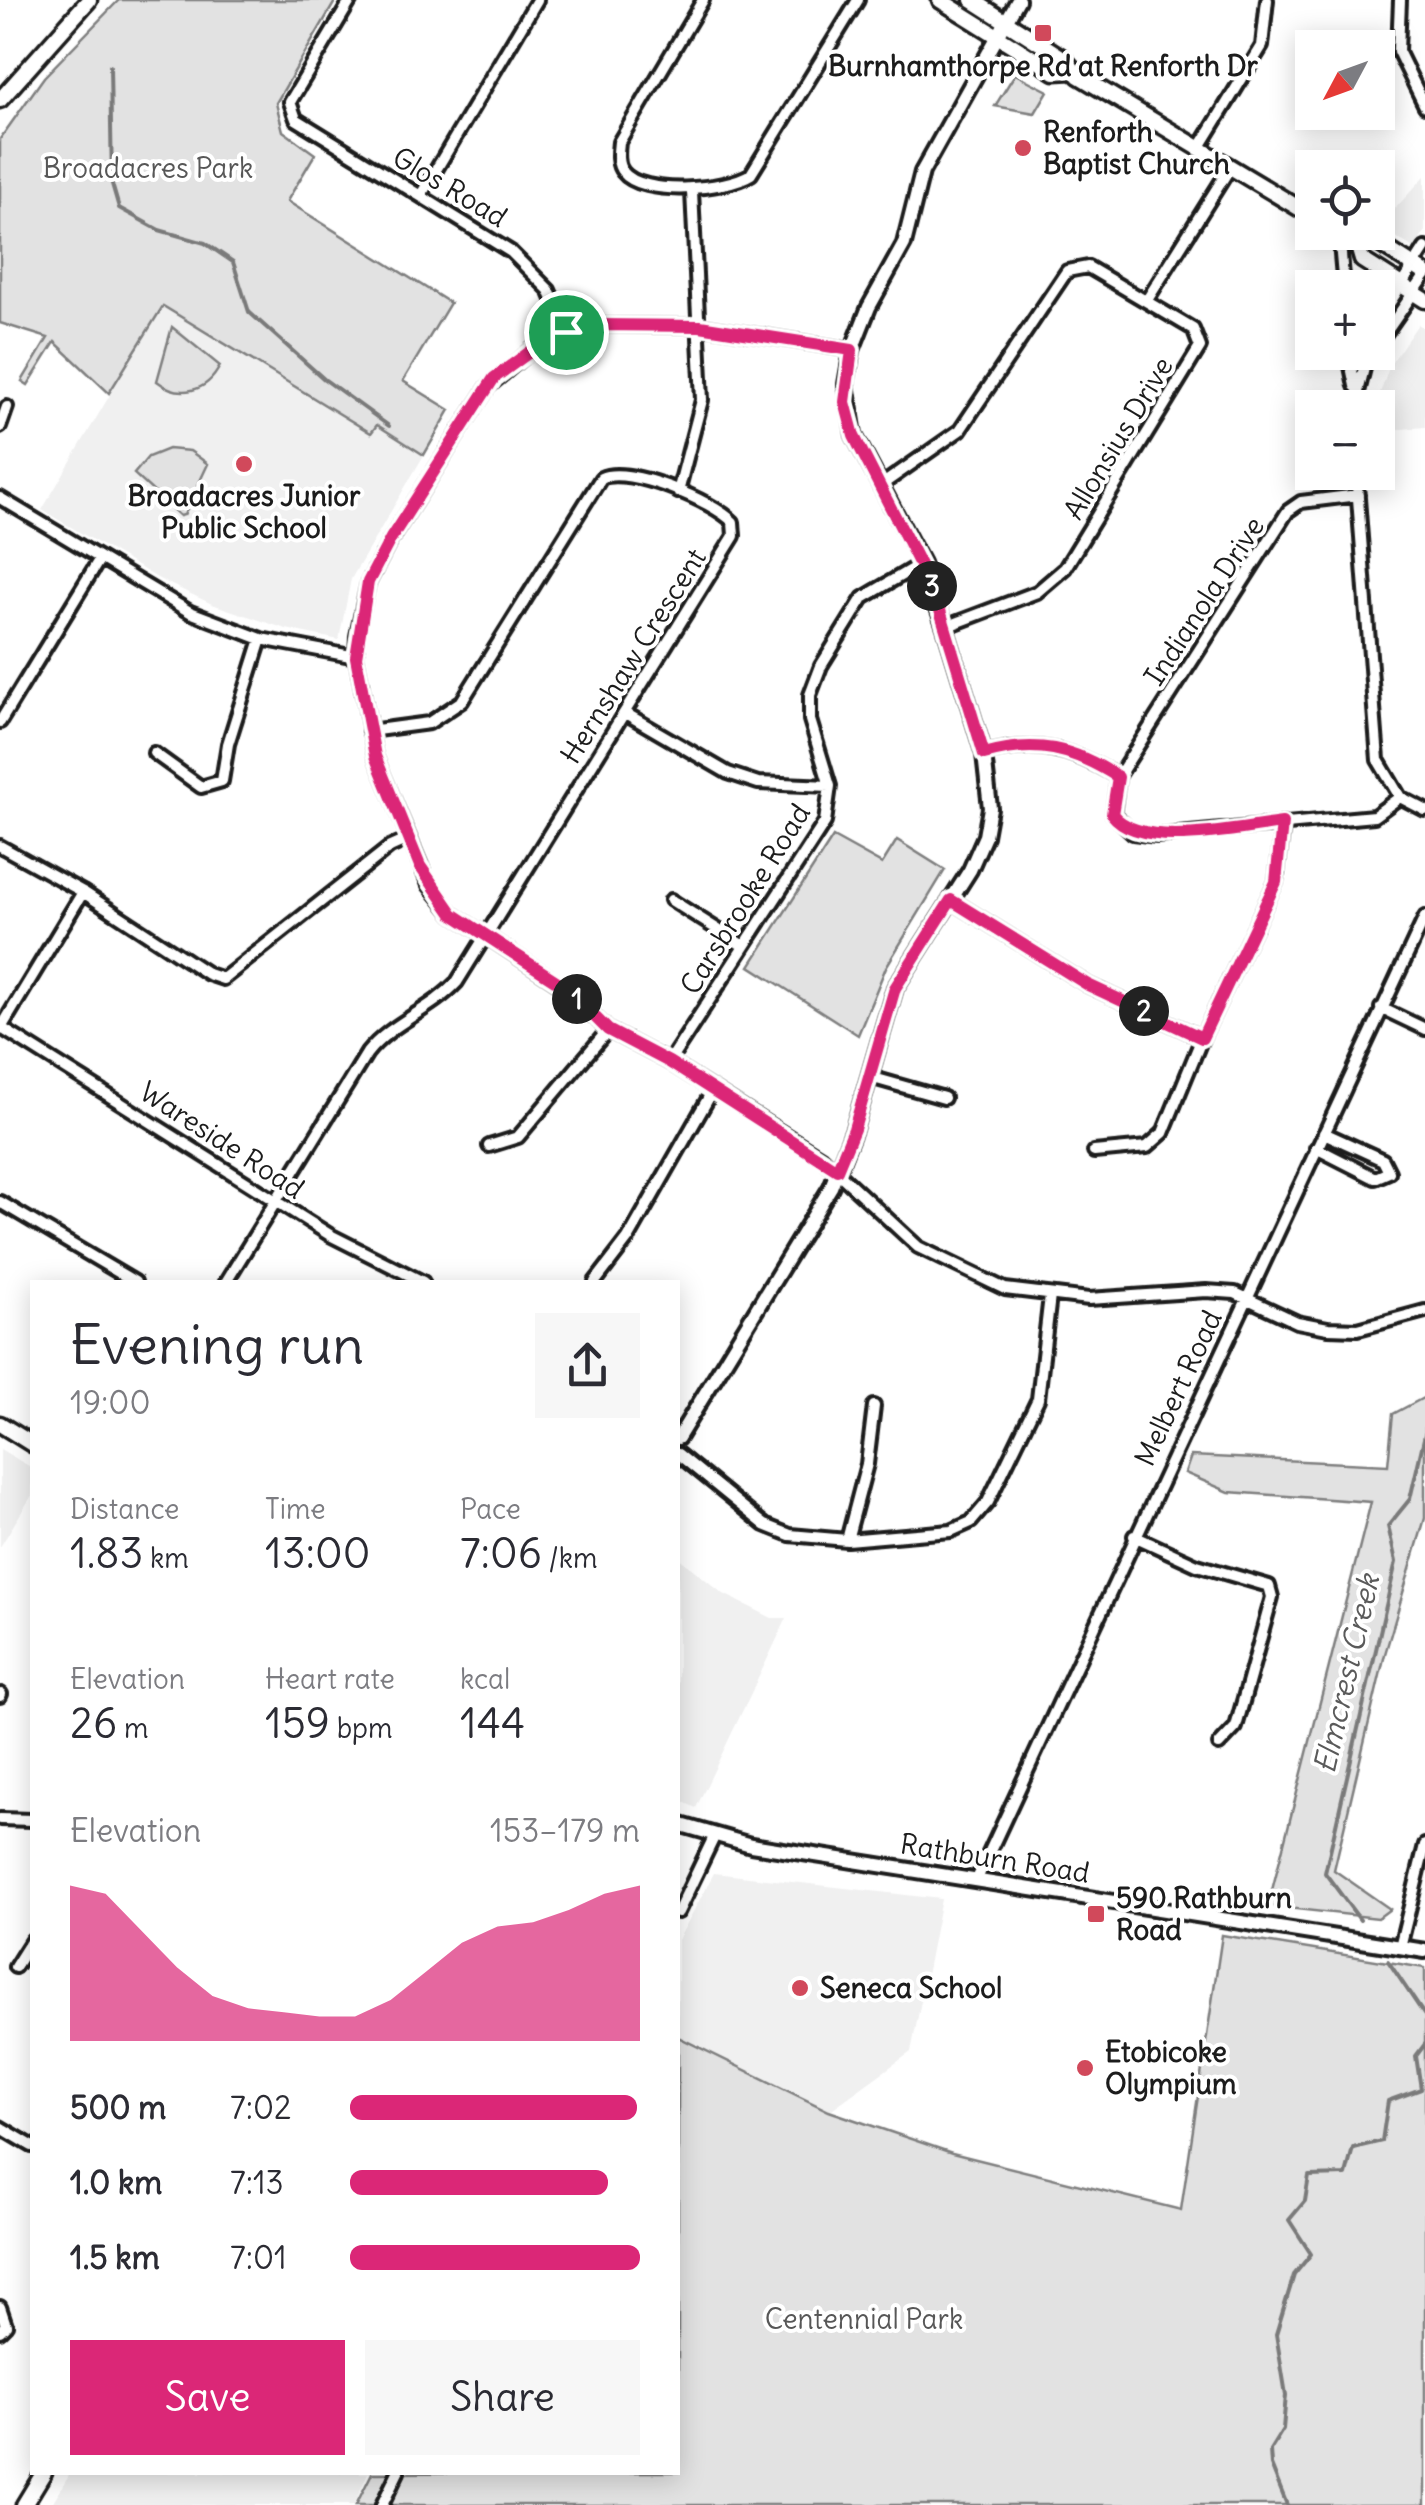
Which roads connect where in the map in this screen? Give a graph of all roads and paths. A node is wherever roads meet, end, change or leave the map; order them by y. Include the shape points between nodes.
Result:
1 (89, 0) edge
2 (351, 0) edge
3 (538, 0) edge
4 (703, 0) edge
5 (858, 0) edge
6 (940, 0) edge
7 (972, 0) edge
8 (1018, 0) edge
9 (1268, 0) edge
10 (1400, 0) edge
11 (1007, 22) junction
12 (998, 37) junction
13 (1072, 71) junction
14 (0, 100) edge
15 (1425, 106) edge
16 (1200, 147) junction
17 (1231, 166) junction
18 (692, 190) junction
19 (420, 195) junction
20 (1295, 206) edge
21 (1425, 248) edge
22 (1359, 250) edge
23 (1388, 250) edge
24 (1421, 272) edge
25 (1413, 293) edge
26 (1147, 300) junction
27 (1395, 319) edge
28 (700, 326) junction
29 (566, 332) junction
30 (852, 350) junction
31 (1352, 370) edge
32 (1362, 370) edge
33 (1356, 388) joint
34 (6, 407) dead end
35 (0, 427) edge
36 (880, 486) junction
37 (1358, 490) edge
38 (678, 492) junction
39 (1358, 495) junction
40 (0, 498) edge
41 (100, 560) junction
42 (922, 564) junction
43 (946, 627) junction
44 (261, 640) junction
45 (356, 657) junction
46 (625, 713) junction
47 (0, 722) edge
48 (369, 731) junction
49 (154, 753) dead end
50 (984, 754) junction
51 (1118, 777) junction
52 (830, 786) junction
53 (1400, 797) junction
54 (1425, 810) edge
55 (1282, 823) junction
56 (408, 839) junction
57 (0, 846) edge
58 (83, 892) junction
59 (671, 900) dead end
60 (951, 900) junction
61 (1425, 917) edge
62 (484, 936) junction
63 (742, 945) junction
64 (1381, 1008) junction
65 (1, 1027) edge
66 (1425, 1029) edge
67 (608, 1030) junction
68 (1202, 1038) junction
69 (669, 1062) junction
70 (870, 1076) junction
71 (712, 1090) junction
72 (944, 1098) dead end
73 (1324, 1133) junction
74 (490, 1146) dead end
75 (1316, 1148) junction
76 (1094, 1152) dead end
77 (837, 1170) junction
78 (0, 1202) edge
79 (276, 1202) junction
80 (132, 1280) edge
81 (227, 1280) edge
82 (419, 1280) edge
83 (596, 1280) edge
84 (1050, 1296) junction
85 (1245, 1298) junction
86 (1425, 1311) edge
87 (874, 1406) dead end
88 (0, 1424) edge
89 (680, 1435) edge
90 (30, 1443) edge
91 (680, 1456) edge
92 (1134, 1536) junction
93 (847, 1540) junction
94 (1219, 1746) dead end
95 (0, 1819) edge
96 (30, 1820) edge
97 (680, 1825) edge
98 (714, 1837) junction
99 (1425, 1844) edge
100 (977, 1880) junction
101 (680, 1908) edge
102 (30, 1943) edge
103 (1400, 1947) junction
104 (1425, 1951) edge
105 (15, 1967) dead end
106 (0, 2127) edge
107 (30, 2145) edge
108 (0, 2308) edge
109 (0, 2330) edge
110 (42, 2475) edge
111 (397, 2475) edge
112 (24, 2505) edge
113 (382, 2505) edge

1 - 14 main road
2 - 19 street, Glos Road via 290,102 293,114
3 - 19 street
4 - 18 street via 619,142 622,172 632,179
5 - 18 street via 761,163 720,189
6 - 12 main road
7 - 11 main road
8 - 11 street
9 - 16 street via 1262,46
10 - 15 street via 1398,51
11 - 12 street
11 - 13 main road via 1064,58
12 - 13 main road via 1055,72
12 - 30 street via 922,172 904,244
13 - 16 main road
16 - 17 main road
17 - 20 main road
17 - 26 street
18 - 28 street
19 - 29 street, Glos Road via 530,268 556,302
21 - 24 street
22 - 25 main road via 1362,260
23 - 24 main road
24 - 25 street
25 - 27 street
26 - 36 street, Allonsius Drive via 1088,266 1067,271 960,430
26 - 43 street, Allonsius Drive via 1193,329 1200,347 1065,568 1037,592
28 - 29 street via 599,325
28 - 30 street
28 - 38 street via 702,400
29 - 45 street via 518,356 476,401 368,582
30 - 36 street via 848,417
31 - 33 street
32 - 33 street
34 - 35 street
36 - 42 street
37 - 39 street
38 - 46 street, Hernshaw Crescent via 722,510 734,536
38 - 48 street, Hernshaw Crescent via 624,474 601,478 456,706 429,723
39 - 51 street, Indianola Drive via 1301,502 1288,512
39 - 53 street via 1378,760
40 - 41 street
41 - 44 street via 190,612
41 - 47 street
42 - 43 street
42 - 52 street, Carsbrooke Road via 863,598 821,666 808,705
43 - 50 street
44 - 45 street
44 - 49 street via 220,784 202,787
45 - 48 street
46 - 52 street via 728,773 758,783
46 - 62 street, Hernshaw Crescent
48 - 56 street
50 - 51 street via 1064,748
50 - 60 street via 988,824
51 - 55 street via 1112,814 1132,833
52 - 63 street, Carsbrooke Road via 826,822
53 - 54 street
53 - 55 street via 1374,816
55 - 68 street via 1276,882
56 - 58 street via 226,978 208,974
56 - 62 street via 442,903
57 - 58 street
58 - 65 street
59 - 63 street
60 - 68 street via 1088,985
60 - 70 street via 895,988
61 - 64 street, Melbert Road
62 - 67 street via 564,986
62 - 79 street, Hernshaw Crescent via 449,990 390,1029 367,1053
63 - 69 street, Carsbrooke Road
64 - 66 street
64 - 73 street, Melbert Road
65 - 79 street, Wareside Road
67 - 69 street
67 - 74 street via 518,1136
68 - 76 street via 1158,1140
69 - 71 street
70 - 72 street
70 - 77 street
71 - 77 street
71 - 83 street via 628,1239
73 - 75 street, Melbert Road
73 - 75 street via 1383,1160 1389,1172 1375,1178
75 - 85 street, Melbert Road
77 - 84 street via 918,1247 1006,1289
77 - 89 street
78 - 80 street
79 - 81 street, Hernshaw Crescent
79 - 82 street, Wareside Road
84 - 85 street via 1206,1291
84 - 93 street via 1038,1400 988,1502 971,1522 951,1531
85 - 86 street via 1328,1328 1358,1329
85 - 92 street, Melbert Road
87 - 93 street via 868,1464
88 - 90 main road
91 - 93 street via 766,1525 790,1535
92 - 94 street via 1197,1566 1269,1586 1272,1596 1236,1727
92 - 100 street, Melbert Road
95 - 96 street
97 - 98 street, Rathburn Road
98 - 100 street, Rathburn Road
98 - 101 street
99 - 103 street
100 - 103 street, Rathburn Road
102 - 105 street
103 - 104 street, Rathburn Road
106 - 107 street
108 - 109 street via 6,2325
110 - 112 main road
111 - 113 street

